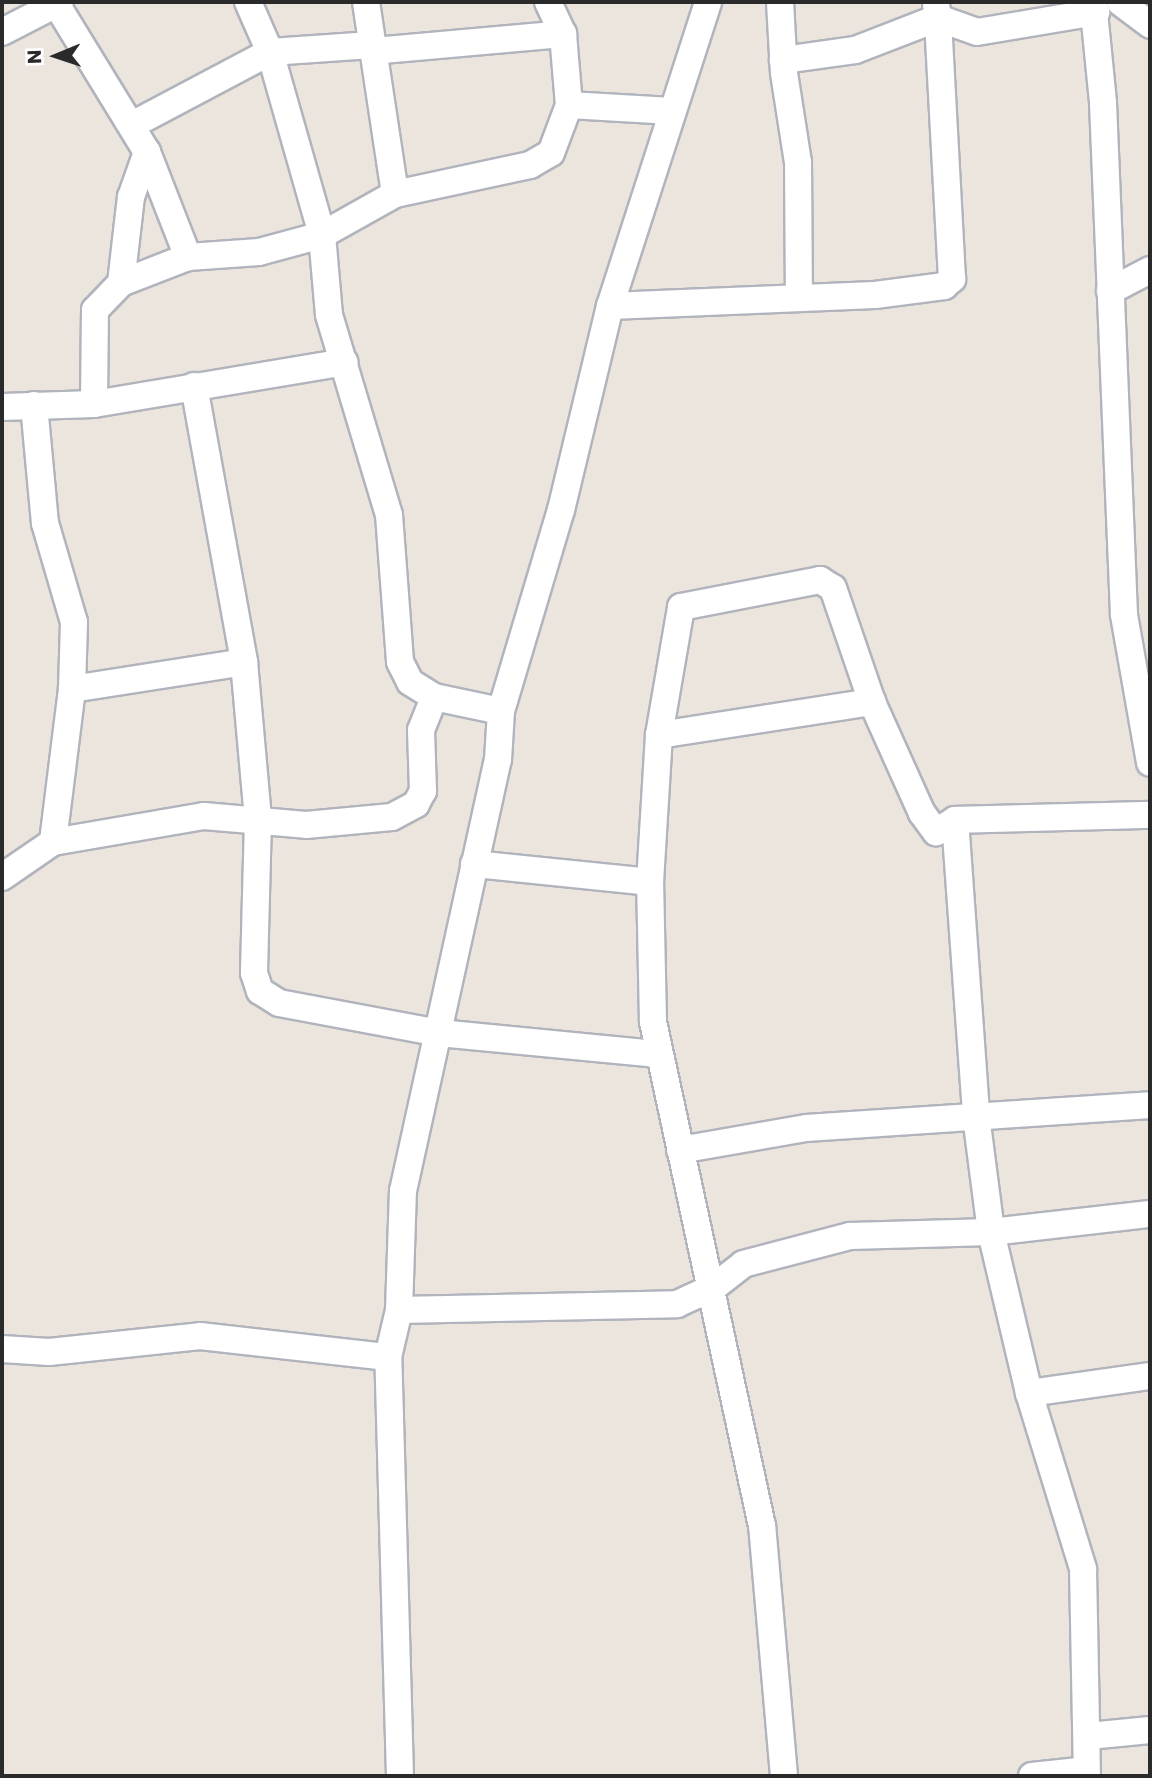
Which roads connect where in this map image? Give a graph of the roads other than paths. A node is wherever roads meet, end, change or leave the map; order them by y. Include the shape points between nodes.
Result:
1 (57, 2) edge
2 (248, 2) edge
3 (366, 2) edge
4 (548, 2) edge
5 (708, 2) edge
6 (780, 2) edge
7 (1120, 2) edge
8 (1094, 7) edge
9 (937, 10) edge
10 (1150, 25) edge
11 (2, 32) edge
12 (563, 34) junction
13 (372, 48) junction
14 (270, 52) junction
15 (783, 60) junction
16 (569, 105) junction
17 (672, 111) junction
18 (132, 125) junction
19 (147, 152) junction
20 (395, 194) junction
21 (322, 235) junction
22 (188, 257) junction
23 (1150, 270) edge
24 (121, 283) junction
25 (1110, 291) junction
26 (799, 298) junction
27 (610, 306) junction
28 (344, 362) junction
29 (194, 386) junction
30 (94, 404) junction
31 (34, 405) junction
32 (2, 407) edge
33 (1142, 652) edge
34 (244, 662) junction
35 (72, 689) junction
36 (434, 697) junction
37 (872, 702) junction
38 (500, 711) junction
39 (659, 735) junction
40 (1150, 764) edge
41 (1150, 814) edge
42 (258, 819) junction
43 (955, 821) junction
44 (45, 848) junction
45 (2, 850) edge
46 (474, 864) junction
47 (2, 877) edge
48 (650, 882) junction
49 (439, 1033) junction
50 (659, 1054) junction
51 (1150, 1105) edge
52 (976, 1116) junction
53 (680, 1150) junction
54 (1150, 1214) edge
55 (991, 1232) junction
56 (714, 1287) junction
57 (399, 1310) junction
58 (2, 1349) edge
59 (388, 1357) junction
60 (1150, 1376) edge
61 (1029, 1393) junction
62 (1150, 1730) edge
63 (1089, 1736) junction
64 (1086, 1773) edge
65 (400, 1776) edge
66 (784, 1776) edge
67 (1032, 1776) edge

1 - 11 street
1 - 18 street
2 - 14 street
3 - 13 street
4 - 12 street
5 - 17 street
6 - 15 street
7 - 10 street
8 - 9 street via 976,33
8 - 25 street
9 - 15 street via 855,50
9 - 26 street via 951,279 930,289
12 - 13 street
12 - 16 street
13 - 14 street
13 - 20 street
14 - 18 street
14 - 21 street
15 - 26 street via 798,162
16 - 17 street
16 - 20 street via 551,153 530,164
17 - 27 street
18 - 19 street
19 - 22 street
19 - 24 street via 131,197
20 - 21 street
21 - 22 street via 259,252
21 - 28 street via 326,298
22 - 24 street
23 - 25 street
24 - 30 street via 94,310
25 - 33 street via 1124,614
26 - 27 street
27 - 38 street via 561,510
28 - 29 street
28 - 36 street via 389,515 400,662 410,682
29 - 30 street
29 - 34 street
30 - 31 street
31 - 32 street
31 - 35 street via 45,523 74,622
33 - 40 street
34 - 35 street
34 - 42 street
35 - 44 street
36 - 38 street
36 - 42 street via 421,730 423,791 406,811 326,825
37 - 39 street
37 - 39 street via 834,588 820,580 681,607
37 - 43 street via 928,824 936,832
38 - 46 street via 498,760
39 - 48 street
41 - 43 street
42 - 44 street via 204,816
42 - 49 street via 254,973 260,991 279,1003
43 - 52 street
44 - 45 street
44 - 47 street
46 - 48 street
46 - 49 street
48 - 50 street
49 - 50 street
49 - 57 street via 403,1191 397,1245
50 - 53 street
51 - 52 street
52 - 53 street via 806,1128
52 - 55 street
53 - 56 street
54 - 55 street
55 - 56 street via 850,1236 743,1264
55 - 61 street
56 - 57 street via 669,1305
56 - 66 street via 764,1534
57 - 59 street
58 - 59 street via 49,1352 200,1336
59 - 65 street
60 - 61 street
61 - 63 street via 1083,1569
62 - 63 street
63 - 64 street
64 - 67 street

